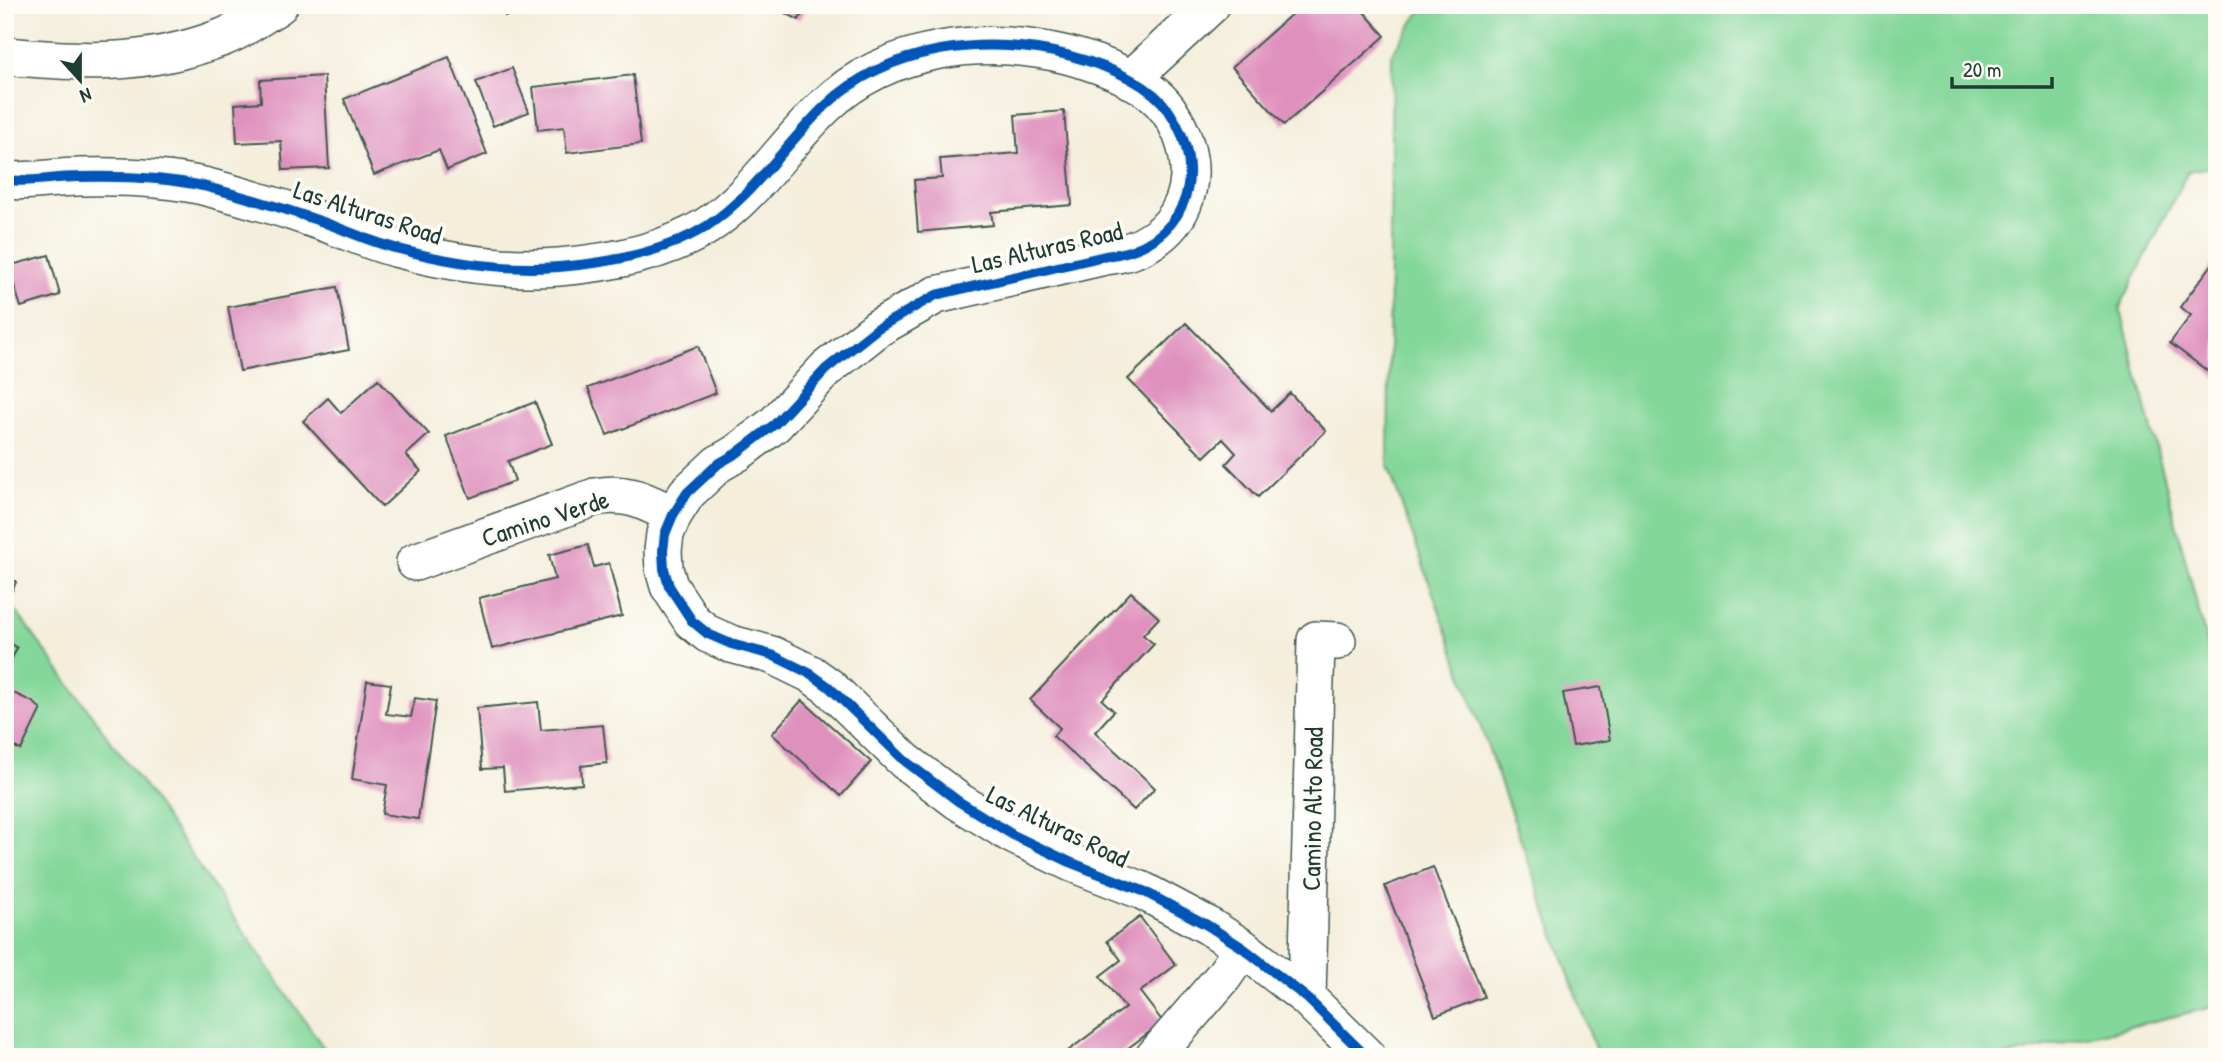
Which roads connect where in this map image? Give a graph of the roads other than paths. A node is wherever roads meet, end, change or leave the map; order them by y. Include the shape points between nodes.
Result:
1 (279, 5) edge
2 (1211, 5) edge
3 (5, 56) edge
4 (1130, 80) junction
5 (5, 180) edge
6 (673, 515) junction
7 (415, 562) dead end
8 (1337, 641) dead end
9 (1243, 948) junction
10 (1307, 998) junction
11 (1366, 1056) edge
12 (1154, 1057) edge

1 - 3 street via 220,39 143,60 67,62
2 - 4 street
4 - 5 street, Las Alturas Road via 1083,59 1045,50 959,47 911,56 867,76 827,104 736,204 706,226 673,244 637,255 560,267 455,262 200,185 136,177
4 - 6 street, Las Alturas Road via 1164,104 1184,139 1189,159 1180,212 1157,239 1124,254 936,295 878,328 826,369 775,424 701,478
6 - 7 street, Camino Verde via 632,495 596,497
6 - 9 street, Las Alturas Road via 665,534 664,569 669,586 692,621 708,634 772,655 820,680 905,761 1013,835 1143,891
8 - 10 street, Camino Alto Road via 1316,640
9 - 10 street, Las Alturas Road
9 - 12 street
10 - 11 street, Las Alturas Road

